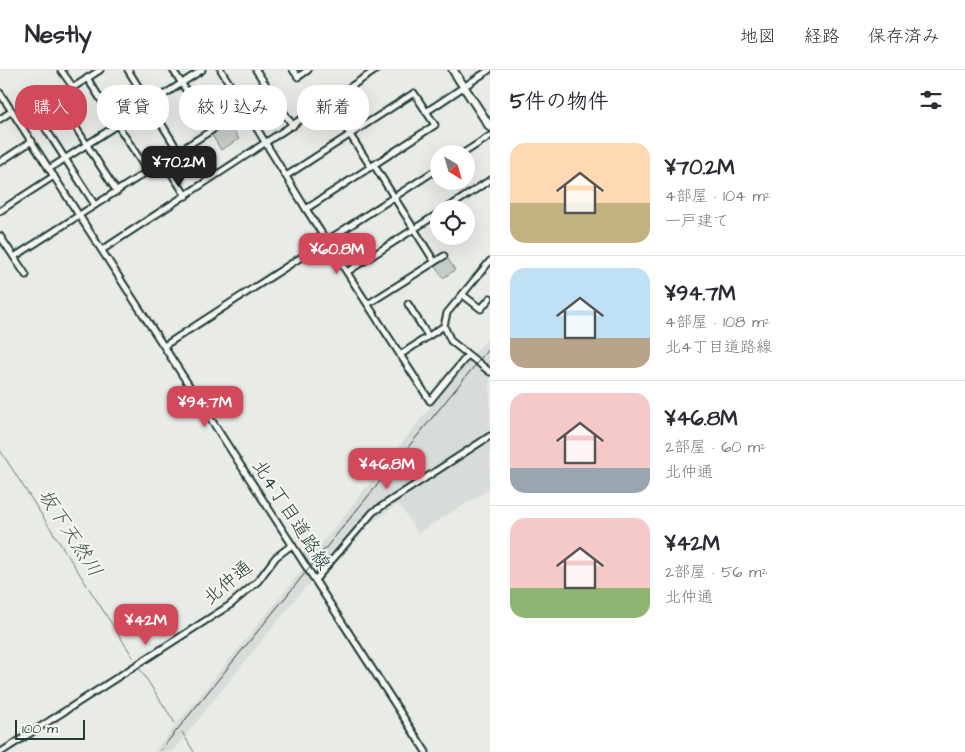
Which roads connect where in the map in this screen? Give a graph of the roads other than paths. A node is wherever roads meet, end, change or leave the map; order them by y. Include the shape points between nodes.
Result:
1 (61, 70) edge
2 (100, 70) edge
3 (128, 70) edge
4 (173, 70) edge
5 (202, 70) edge
6 (221, 70) edge
7 (256, 70) edge
8 (294, 70) edge
9 (308, 70) edge
10 (376, 70) edge
11 (453, 70) edge
12 (489, 70) edge
13 (87, 78) junction
14 (181, 83) junction
15 (71, 85) edge
16 (77, 85) edge
17 (138, 85) edge
18 (464, 87) junction
19 (169, 91) edge
20 (0, 93) edge
21 (97, 93) edge
22 (12, 111) junction
23 (426, 112) junction
24 (15, 115) edge
25 (0, 119) edge
26 (293, 126) junction
27 (490, 127) edge
28 (25, 130) edge
29 (47, 130) edge
30 (78, 130) edge
31 (109, 130) edge
32 (122, 130) edge
33 (166, 130) edge
34 (347, 130) edge
35 (350, 135) junction
36 (490, 136) edge
37 (32, 141) junction
38 (87, 144) junction
39 (266, 144) junction
40 (475, 146) edge
41 (179, 152) junction
42 (66, 158) junction
43 (0, 162) edge
44 (164, 162) junction
45 (372, 166) junction
46 (50, 169) junction
47 (148, 172) junction
48 (430, 174) edge
49 (54, 176) junction
50 (286, 176) junction
51 (490, 180) edge
52 (117, 192) junction
53 (186, 196) junction
54 (394, 197) junction
55 (460, 200) edge
56 (96, 205) junction
57 (306, 209) junction
58 (0, 211) edge
59 (80, 215) junction
60 (430, 219) edge
61 (414, 229) junction
62 (0, 236) edge
63 (327, 241) junction
64 (102, 250) junction
65 (444, 256) dead end
66 (14, 257) junction
67 (434, 261) junction
68 (490, 261) edge
69 (347, 272) junction
70 (26, 275) dead end
71 (463, 294) junction
72 (490, 298) edge
73 (368, 304) junction
74 (408, 304) dead end
75 (444, 326) junction
76 (428, 336) junction
77 (164, 346) junction
78 (468, 354) junction
79 (400, 355) junction
80 (490, 372) edge
81 (490, 436) edge
82 (292, 545) junction
83 (315, 580) junction
84 (1, 752) edge
85 (426, 752) edge

1 - 15 street
2 - 13 street
3 - 17 street
4 - 14 street
5 - 14 street
6 - 39 street
7 - 26 street
8 - 9 street via 298,77
10 - 26 street
11 - 18 main road
12 - 18 street
13 - 16 street
13 - 21 street
14 - 19 street
14 - 41 street via 212,130
18 - 23 street
18 - 27 main road
20 - 22 street, 北4丁目道路線
22 - 24 street, 北4丁目道路線
22 - 25 street
23 - 35 street via 414,93
23 - 45 street via 435,125
26 - 39 street
28 - 37 street, 北4丁目道路線
29 - 42 street
30 - 38 street
31 - 38 street
32 - 47 street
33 - 41 street
34 - 35 street
35 - 45 street
35 - 50 street
36 - 40 street
37 - 43 street
37 - 46 street, 北4丁目道路線
38 - 42 street
38 - 52 street
39 - 50 street
39 - 53 street
41 - 44 street
42 - 46 street
42 - 56 street
44 - 47 street
44 - 53 street
45 - 54 street
45 - 57 street
46 - 49 street, 北4丁目道路線
47 - 52 street
48 - 54 street
49 - 58 street
49 - 59 street, 北4丁目道路線
50 - 57 street
51 - 55 street
52 - 56 street
53 - 64 street
54 - 61 street
54 - 63 street
56 - 59 street
57 - 63 street
59 - 64 street, 北4丁目道路線
59 - 66 street
60 - 61 street
61 - 67 street
61 - 69 street
62 - 66 street
63 - 69 street
63 - 77 street
64 - 77 street, 北4丁目道路線
65 - 67 street
66 - 70 street
67 - 73 street
68 - 71 street
69 - 73 street
71 - 72 street via 480,310
71 - 75 street via 447,314
73 - 79 street
74 - 76 street
75 - 76 street
75 - 78 street via 451,340
76 - 79 street
77 - 82 street, 北4丁目道路線
78 - 79 street via 430,401
78 - 80 street
81 - 83 street via 373,512
82 - 83 street, 北4丁目道路線
82 - 84 street, 北仲通 via 230,604
83 - 85 street, 北4丁目道路線

